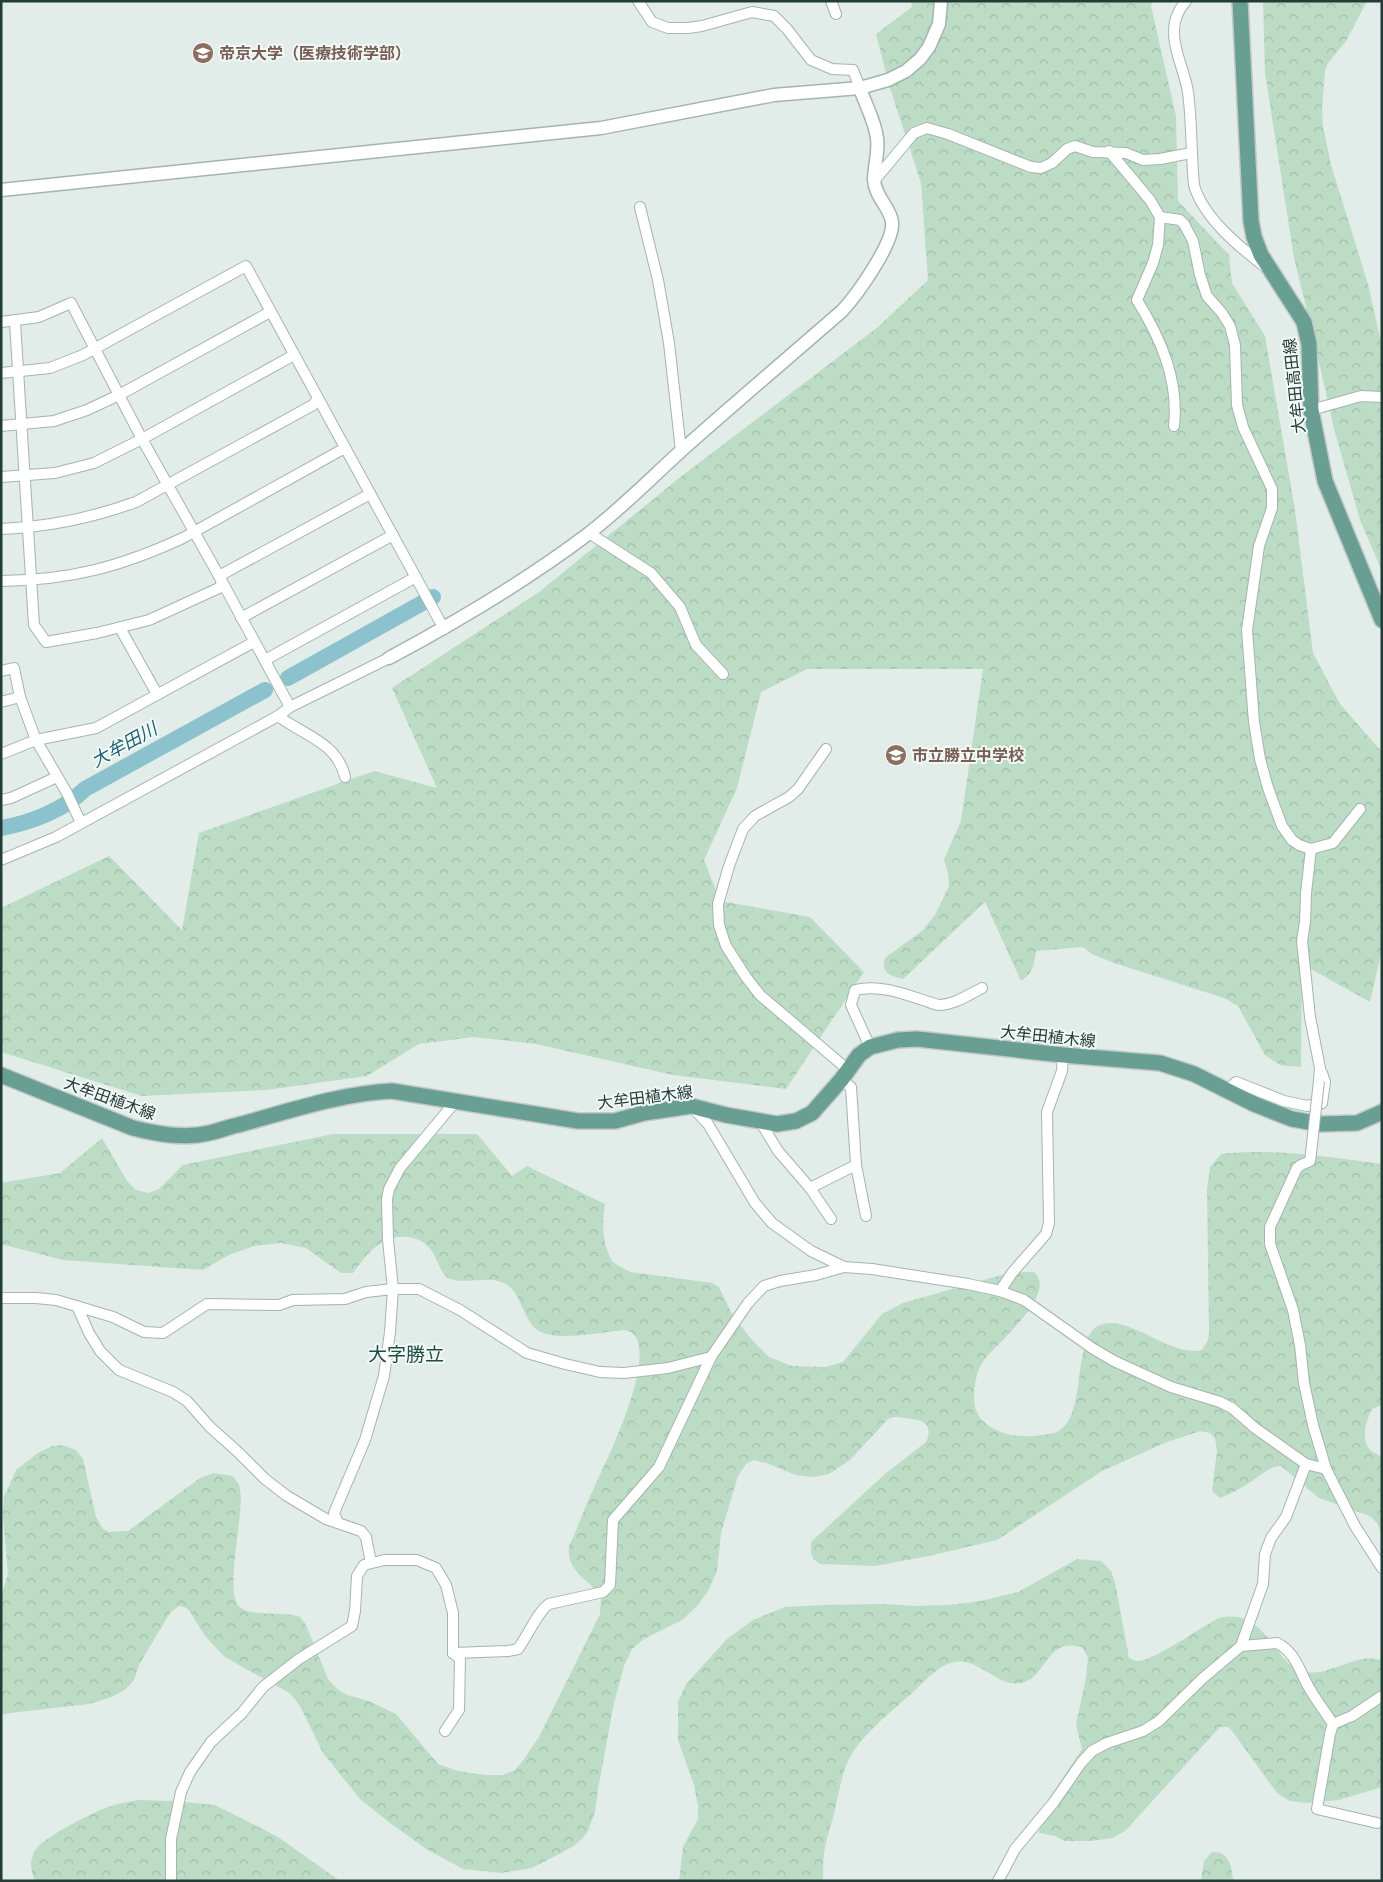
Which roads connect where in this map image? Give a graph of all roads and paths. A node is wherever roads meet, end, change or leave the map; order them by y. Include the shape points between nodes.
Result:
1 (638, 1) edge
2 (831, 1) edge
3 (941, 1) edge
4 (1186, 1) edge
5 (1240, 1) edge
6 (836, 14) dead end
7 (860, 88) junction
8 (1110, 151) junction
9 (1191, 153) junction
10 (874, 181) junction
11 (1, 190) edge
12 (640, 207) dead end
13 (1160, 217) junction
14 (1274, 274) junction
15 (270, 312) junction
16 (1, 322) edge
17 (15, 322) junction
18 (95, 349) junction
19 (294, 355) junction
20 (19, 372) junction
21 (1, 374) edge
22 (119, 395) junction
23 (1382, 397) edge
24 (318, 399) junction
25 (1311, 410) junction
26 (21, 425) junction
27 (1, 426) edge
28 (1174, 426) dead end
29 (142, 439) junction
30 (345, 448) junction
31 (681, 451) junction
32 (25, 476) junction
33 (1, 477) edge
34 (168, 484) junction
35 (370, 494) junction
36 (28, 528) junction
37 (1, 529) edge
38 (194, 531) junction
39 (589, 533) junction
40 (392, 535) junction
41 (416, 577) junction
42 (220, 579) junction
43 (1, 581) edge
44 (31, 581) junction
45 (241, 618) junction
46 (1382, 620) edge
47 (120, 628) junction
48 (444, 628) junction
49 (254, 642) junction
50 (389, 658) joint
51 (264, 660) junction
52 (1, 671) edge
53 (723, 674) dead end
54 (157, 694) junction
55 (20, 697) junction
56 (1, 702) edge
57 (290, 707) junction
58 (278, 716) junction
59 (36, 740) junction
60 (826, 749) dead end
61 (1, 754) edge
62 (58, 777) junction
63 (345, 777) dead end
64 (1, 800) edge
65 (1360, 809) dead end
66 (81, 823) junction
67 (1311, 850) junction
68 (1, 860) edge
69 (982, 988) dead end
70 (870, 1047) junction
71 (1063, 1056) junction
72 (1320, 1068) junction
73 (1, 1074) edge
74 (844, 1075) junction
75 (1228, 1090) junction
76 (455, 1102) junction
77 (691, 1106) junction
78 (1382, 1112) edge
79 (760, 1121) junction
80 (856, 1165) junction
81 (810, 1188) junction
82 (866, 1216) dead end
83 (831, 1219) dead end
84 (844, 1267) junction
85 (393, 1289) junction
86 (1000, 1291) junction
87 (1, 1298) edge
88 (77, 1306) junction
89 (711, 1357) junction
90 (1306, 1464) junction
91 (1326, 1469) junction
92 (338, 1523) junction
93 (371, 1563) junction
94 (1382, 1568) edge
95 (1241, 1646) junction
96 (453, 1653) junction
97 (1382, 1696) edge
98 (1333, 1724) junction
99 (445, 1731) dead end
100 (1376, 1823) dead end
101 (171, 1881) edge
102 (998, 1881) edge

1 - 7 street via 652,22 668,28 702,26 752,12 774,16 811,60 832,69 853,70
2 - 6 street
3 - 7 street via 939,24 920,60 888,80
4 - 9 street via 1175,16 1174,40 1188,91
5 - 14 main road, 大牟田高田線 via 1251,220 1261,255
7 - 10 street via 878,139
7 - 11 street via 774,95 591,129
8 - 9 street via 1143,160
8 - 10 street via 1093,152 1075,146 1066,149 1052,163 1041,168 1031,167 927,128 914,132
8 - 13 street
9 - 14 street via 1194,185 1206,211 1239,245
10 - 31 street via 893,224 891,236 857,294 842,311
12 - 31 street via 669,343
13 - 28 street via 1158,245 1137,300 1166,358 1174,386
13 - 67 street via 1180,220 1184,224 1193,242 1207,296 1230,326 1235,345 1237,405 1243,427 1272,489 1272,508 1259,546 1247,630 1254,722 1260,759 1282,826 1292,840
14 - 25 main road, 大牟田高田線 via 1304,322 1309,344
15 - 18 street via 246,266
15 - 19 street
15 - 22 street
16 - 17 street
17 - 18 street via 38,318 71,303
17 - 20 street
18 - 20 street via 50,368
18 - 22 street
19 - 24 street
19 - 29 street
20 - 21 street
20 - 26 street
22 - 26 street via 54,421
22 - 29 street
23 - 25 street via 1361,396
24 - 30 street
24 - 34 street via 314,405
25 - 46 main road, 大牟田高田線 via 1325,481
26 - 27 street
26 - 32 street
29 - 32 street via 94,463 55,473
29 - 34 street
30 - 35 street
30 - 38 street
31 - 39 street
32 - 33 street
32 - 36 street
34 - 36 street via 136,502 107,512
34 - 38 street
35 - 40 street
35 - 42 street
36 - 37 street
36 - 44 street
38 - 42 street
38 - 44 street via 165,547 119,564 84,574
39 - 48 street via 522,580
39 - 53 street via 652,573 680,607 696,644
40 - 41 street
40 - 45 street
41 - 48 street
41 - 51 street
42 - 45 street
42 - 47 street via 219,588 149,620
43 - 44 street
44 - 47 street via 34,625 46,642
45 - 49 street
47 - 54 street
48 - 50 street
49 - 51 street
49 - 54 street
50 - 57 street
51 - 57 street
52 - 55 street via 14,668
54 - 59 street via 96,728
55 - 56 street
55 - 59 street
57 - 58 street
58 - 63 street via 324,743 337,758
58 - 66 street
59 - 61 street
59 - 62 street
60 - 74 street via 798,789 755,816 743,829 728,866 718,904 718,925 726,946 760,995
62 - 64 street
62 - 66 street
65 - 67 street via 1333,843
66 - 68 street
67 - 72 street via 1302,941 1310,1017
69 - 70 street via 946,1005 886,989 867,987 855,990 851,1004
70 - 71 main road, 大牟田植木線 via 898,1040 917,1040
70 - 74 main road, 大牟田植木線 via 859,1055
71 - 75 main road, 大牟田植木線 via 1160,1064 1194,1074
71 - 86 street via 1062,1071 1047,1112 1049,1223 1046,1234
72 - 75 street via 1325,1082 1322,1103 1307,1106 1284,1101 1236,1082
72 - 91 street, bridge via 1310,1161 1297,1168 1270,1227 1270,1244 1293,1310 1304,1383
73 - 76 main road, 大牟田植木線 via 133,1128 173,1135 208,1134 368,1092 392,1091
74 - 79 main road, 大牟田植木線 via 812,1112 777,1124
74 - 80 street via 852,1087
75 - 78 main road, 大牟田植木線 via 1292,1119 1320,1124 1357,1123
76 - 77 main road, 大牟田植木線 via 578,1121 614,1121
76 - 85 street via 400,1168 388,1190 388,1240
77 - 79 main road, 大牟田植木線
77 - 84 street via 708,1124 755,1203 772,1223 811,1250
79 - 81 street via 778,1151
80 - 81 street
80 - 82 street
81 - 83 street
84 - 86 street
84 - 89 street via 764,1286 748,1303
85 - 88 street via 366,1292 345,1299 293,1300 278,1305 207,1304 162,1333 144,1332 113,1317
85 - 89 street via 419,1289 460,1310 527,1353 600,1372 668,1368
85 - 92 street via 384,1376 365,1440 334,1513
86 - 90 street via 1024,1300 1114,1361 1171,1387 1232,1408
87 - 88 street via 56,1300
88 - 92 street via 96,1345 119,1370 187,1401 210,1428 265,1479 313,1512
89 - 96 street via 659,1467 613,1520 610,1585 603,1592 542,1608 518,1649
90 - 91 street
90 - 95 street via 1286,1517 1271,1538 1265,1554 1263,1584
91 - 94 street via 1355,1526
92 - 93 street via 361,1531 366,1537
93 - 96 street via 417,1560 436,1568 446,1585 453,1613
93 - 101 street via 364,1566 357,1576 352,1626 299,1659 263,1687 212,1742 190,1772 181,1792 171,1839
95 - 98 street via 1277,1643 1282,1646 1299,1664 1309,1688
95 - 102 street via 1159,1721 1143,1731 1092,1751 1015,1849
96 - 99 street via 460,1659 459,1710
97 - 98 street
98 - 100 street via 1317,1809

